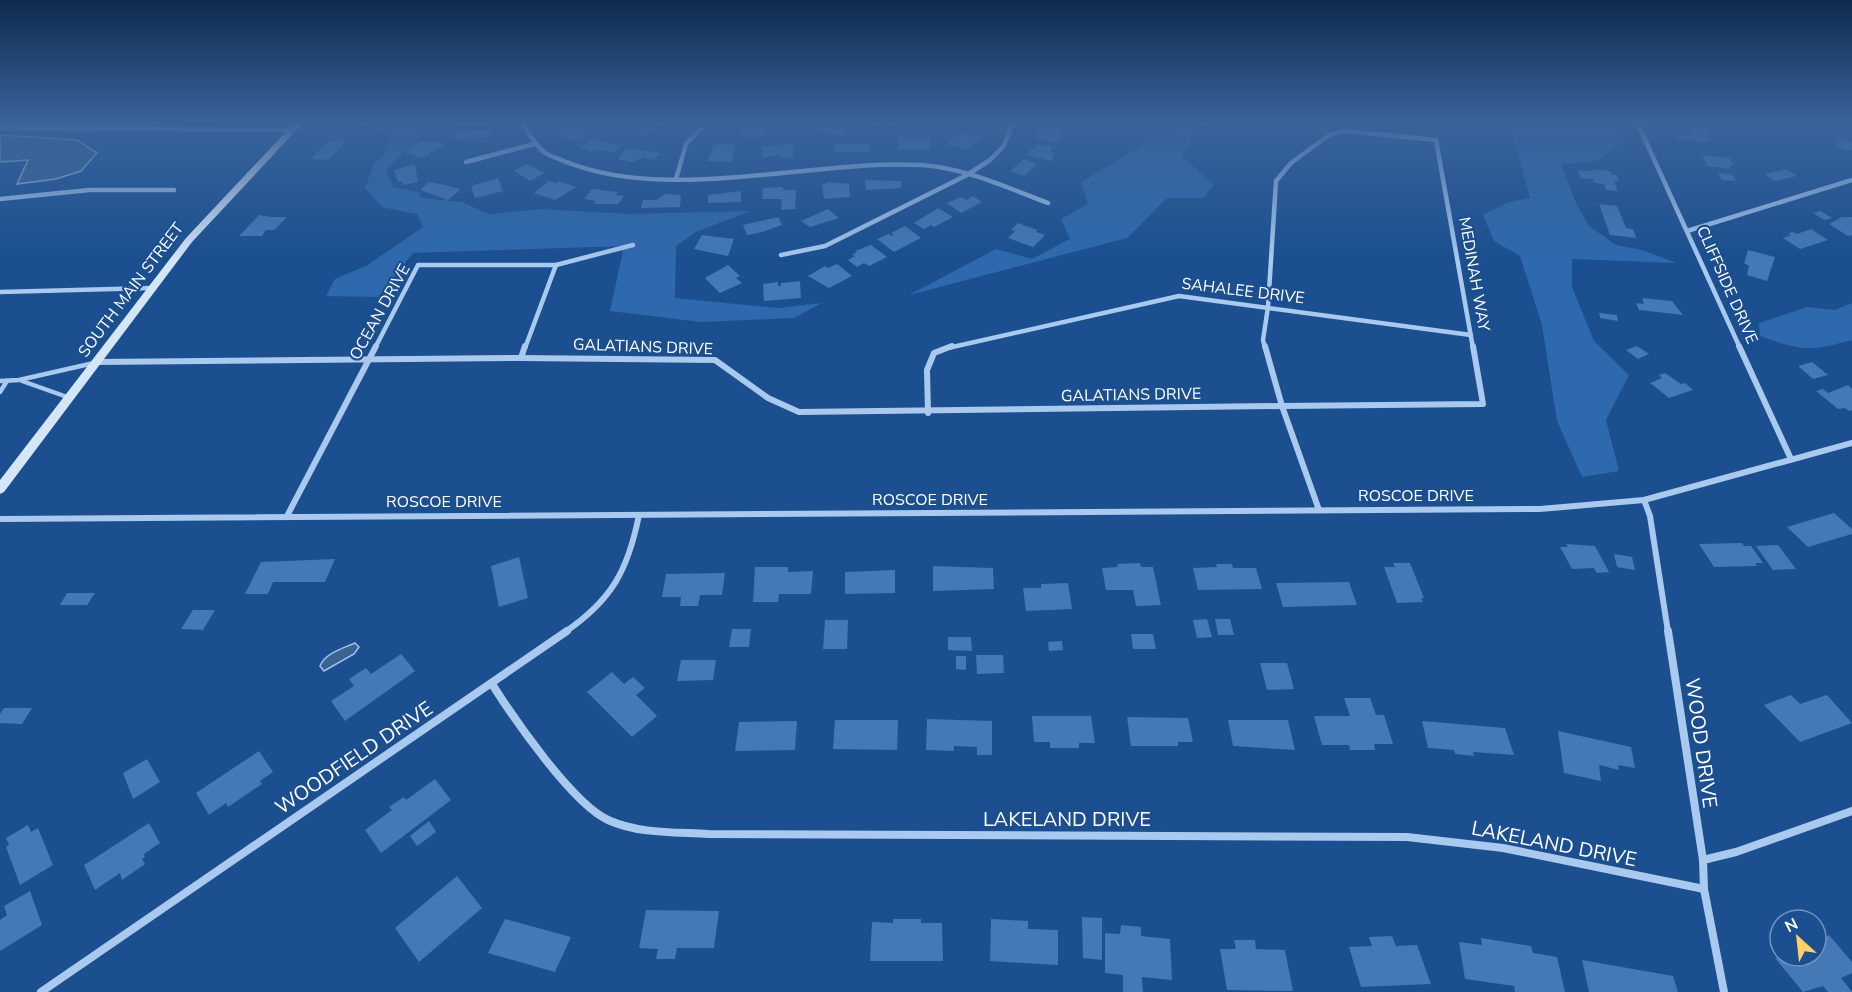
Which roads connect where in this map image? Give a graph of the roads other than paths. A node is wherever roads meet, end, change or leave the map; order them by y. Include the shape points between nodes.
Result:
1 (255, 168) edge
2 (578, 168) edge
3 (679, 168) edge
4 (838, 168) edge
5 (940, 168) edge
6 (977, 168) edge
7 (1287, 168) edge
8 (1441, 168) edge
9 (1658, 168) edge
10 (967, 174) junction
11 (676, 179) junction
12 (1852, 180) edge
13 (174, 190) dead end
14 (0, 199) edge
15 (1048, 203) dead end
16 (1687, 231) junction
17 (633, 245) dead end
18 (781, 255) dead end
19 (556, 265) junction
20 (152, 288) junction
21 (0, 292) edge
22 (1269, 307) junction
23 (1471, 335) junction
24 (521, 358) junction
25 (367, 361) junction
26 (97, 362) junction
27 (19, 380) junction
28 (0, 381) edge
29 (7, 381) junction
30 (0, 392) edge
31 (70, 398) junction
32 (1282, 406) junction
33 (928, 412) junction
34 (1852, 443) edge
35 (1791, 459) junction
36 (0, 489) edge
37 (1644, 500) junction
38 (1319, 510) junction
39 (639, 515) junction
40 (287, 516) junction
41 (0, 519) edge
42 (492, 684) junction
43 (1852, 811) edge
44 (1703, 860) junction
45 (1704, 888) junction
46 (41, 992) edge
47 (1724, 992) edge

1 - 20 main road, SOUTH MAIN STREET
2 - 11 street via 605,176
3 - 11 street
4 - 11 street
5 - 10 street
6 - 10 street
7 - 22 street, MEDINAH WAY via 1276,181
8 - 23 street, MEDINAH WAY
9 - 16 street, CLIFFSIDE DRIVE
10 - 15 street
10 - 18 street via 825,246
12 - 16 street
13 - 14 street via 89,190
16 - 35 street, CLIFFSIDE DRIVE
17 - 19 street
19 - 24 street
19 - 25 street, OCEAN DRIVE via 418,265
20 - 21 street
20 - 26 main road, SOUTH MAIN STREET
22 - 23 street, SAHALEE DRIVE
22 - 32 street, MEDINAH WAY via 1263,340
22 - 33 street, SAHALEE DRIVE via 1179,296 952,346 934,353 927,370
23 - 32 street, MEDINAH WAY via 1484,404
24 - 25 street, GALATIANS DRIVE
24 - 33 street, GALATIANS DRIVE via 715,360 768,398 799,412
25 - 26 street, GALATIANS DRIVE
25 - 40 street, OCEAN DRIVE
26 - 27 lane
26 - 31 main road, SOUTH MAIN STREET
27 - 29 lane
27 - 31 lane
28 - 29 lane
29 - 30 lane
31 - 36 main road, SOUTH MAIN STREET
32 - 33 street, GALATIANS DRIVE
32 - 38 street, MEDINAH WAY
34 - 35 street, ROSCOE DRIVE
35 - 37 street, ROSCOE DRIVE
37 - 38 street, ROSCOE DRIVE via 1540,509
37 - 44 street, WOOD DRIVE via 1660,577
38 - 39 street, ROSCOE DRIVE
39 - 40 street, ROSCOE DRIVE
39 - 42 street, WOODFIELD DRIVE via 628,564 607,598 586,618
40 - 41 street, ROSCOE DRIVE
42 - 45 street, LAKELAND DRIVE via 585,805 611,823 632,830 708,834 1407,837 1503,848
42 - 46 street, WOODFIELD DRIVE
43 - 44 street
44 - 45 street, WOOD DRIVE
45 - 47 street, WOOD DRIVE

